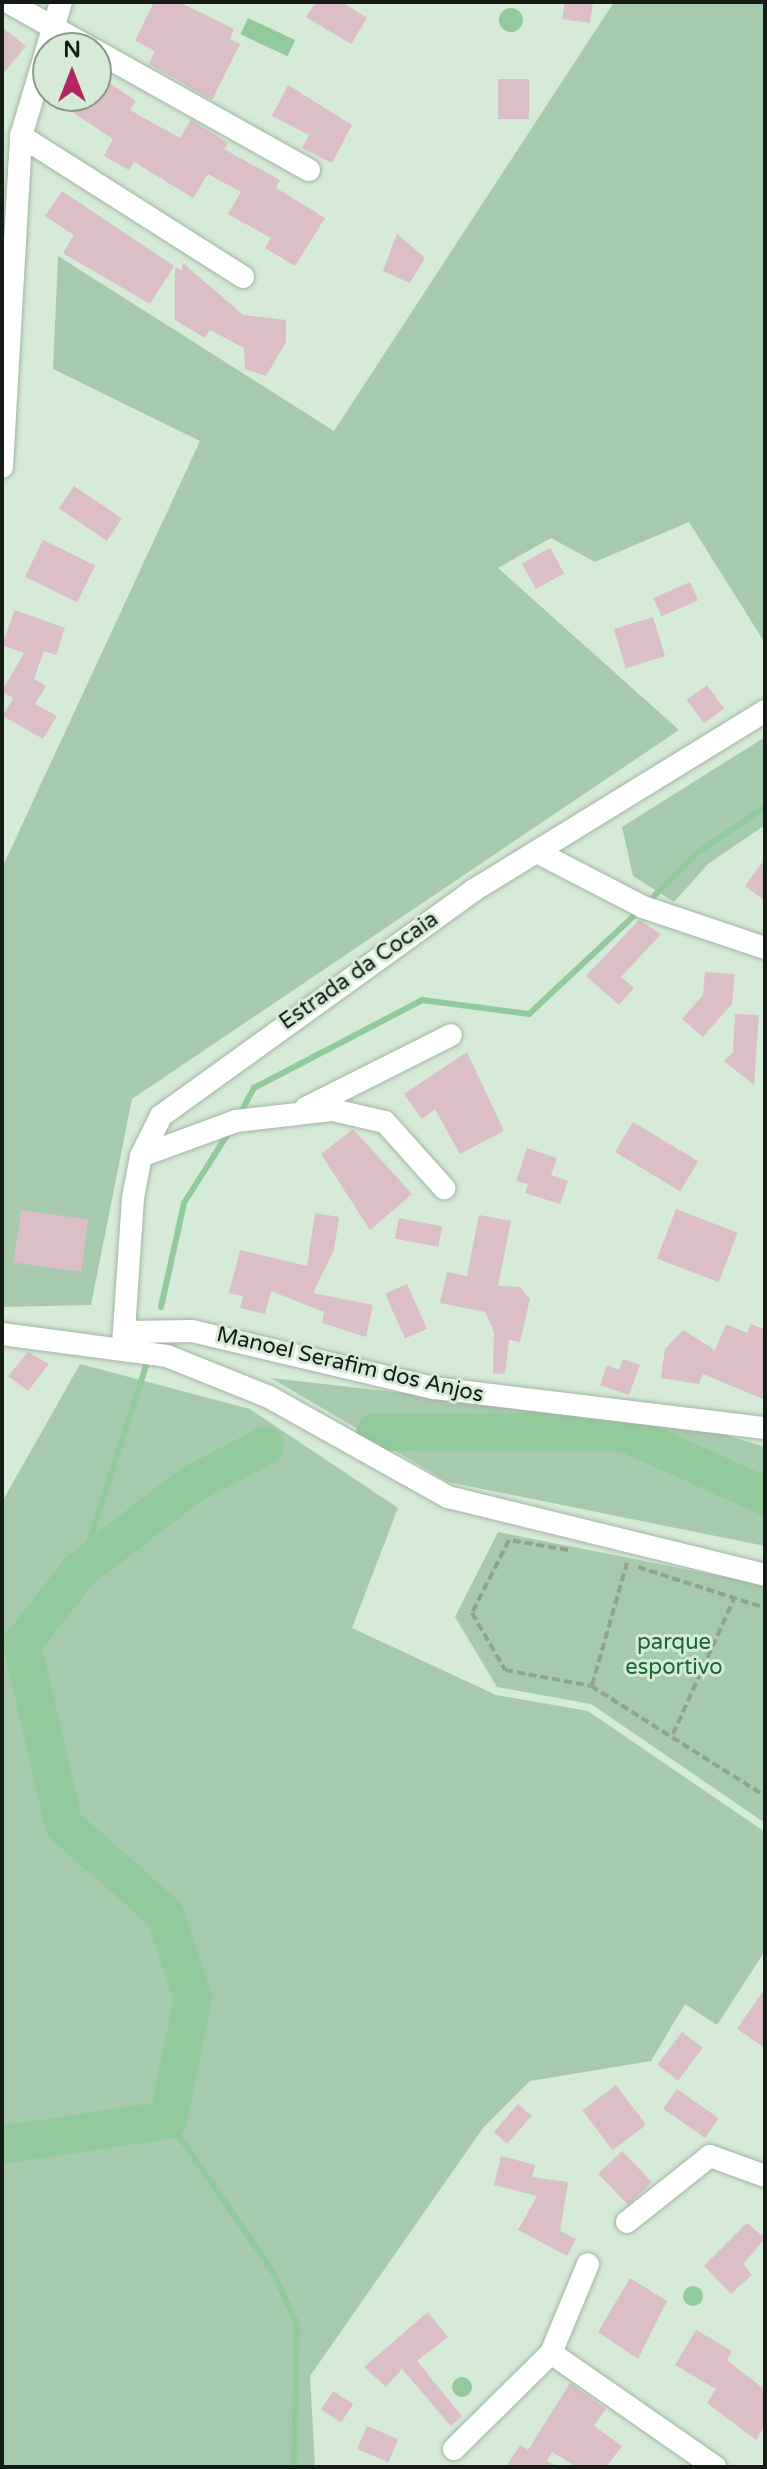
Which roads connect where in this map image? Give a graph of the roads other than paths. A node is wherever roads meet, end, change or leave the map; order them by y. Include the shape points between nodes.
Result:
1 (8, 2) edge
2 (61, 2) edge
3 (51, 26) junction
4 (62, 32) edge
5 (112, 60) edge
6 (21, 136) junction
7 (309, 170) dead end
8 (243, 277) dead end
9 (6, 362) edge
10 (2, 467) edge
11 (765, 711) edge
12 (537, 852) junction
13 (765, 948) edge
14 (451, 1035) dead end
15 (301, 1111) junction
16 (141, 1156) junction
17 (444, 1188) dead end
18 (2, 1334) edge
19 (125, 1339) junction
20 (765, 1428) edge
21 (765, 1575) edge
22 (765, 2176) edge
23 (627, 2222) dead end
24 (588, 2264) dead end
25 (551, 2353) junction
26 (454, 2449) dead end
27 (715, 2467) edge

1 - 3 street
2 - 3 street
3 - 4 street
3 - 6 street
5 - 7 street
6 - 8 street
6 - 9 street
9 - 10 street
11 - 12 street, Estrada da Cocaia
12 - 13 street via 643,907
12 - 16 street, Estrada da Cocaia via 181,1096 151,1130
14 - 15 street
15 - 16 street via 236,1121
15 - 17 street via 385,1122
16 - 19 street, Estrada da Cocaia
18 - 19 street
19 - 20 street, Manoel Serafim dos Anjos via 192,1331 434,1388
19 - 21 street via 269,1397 448,1497
22 - 23 street via 724,2158 699,2160
24 - 25 street
25 - 26 street
25 - 27 street

